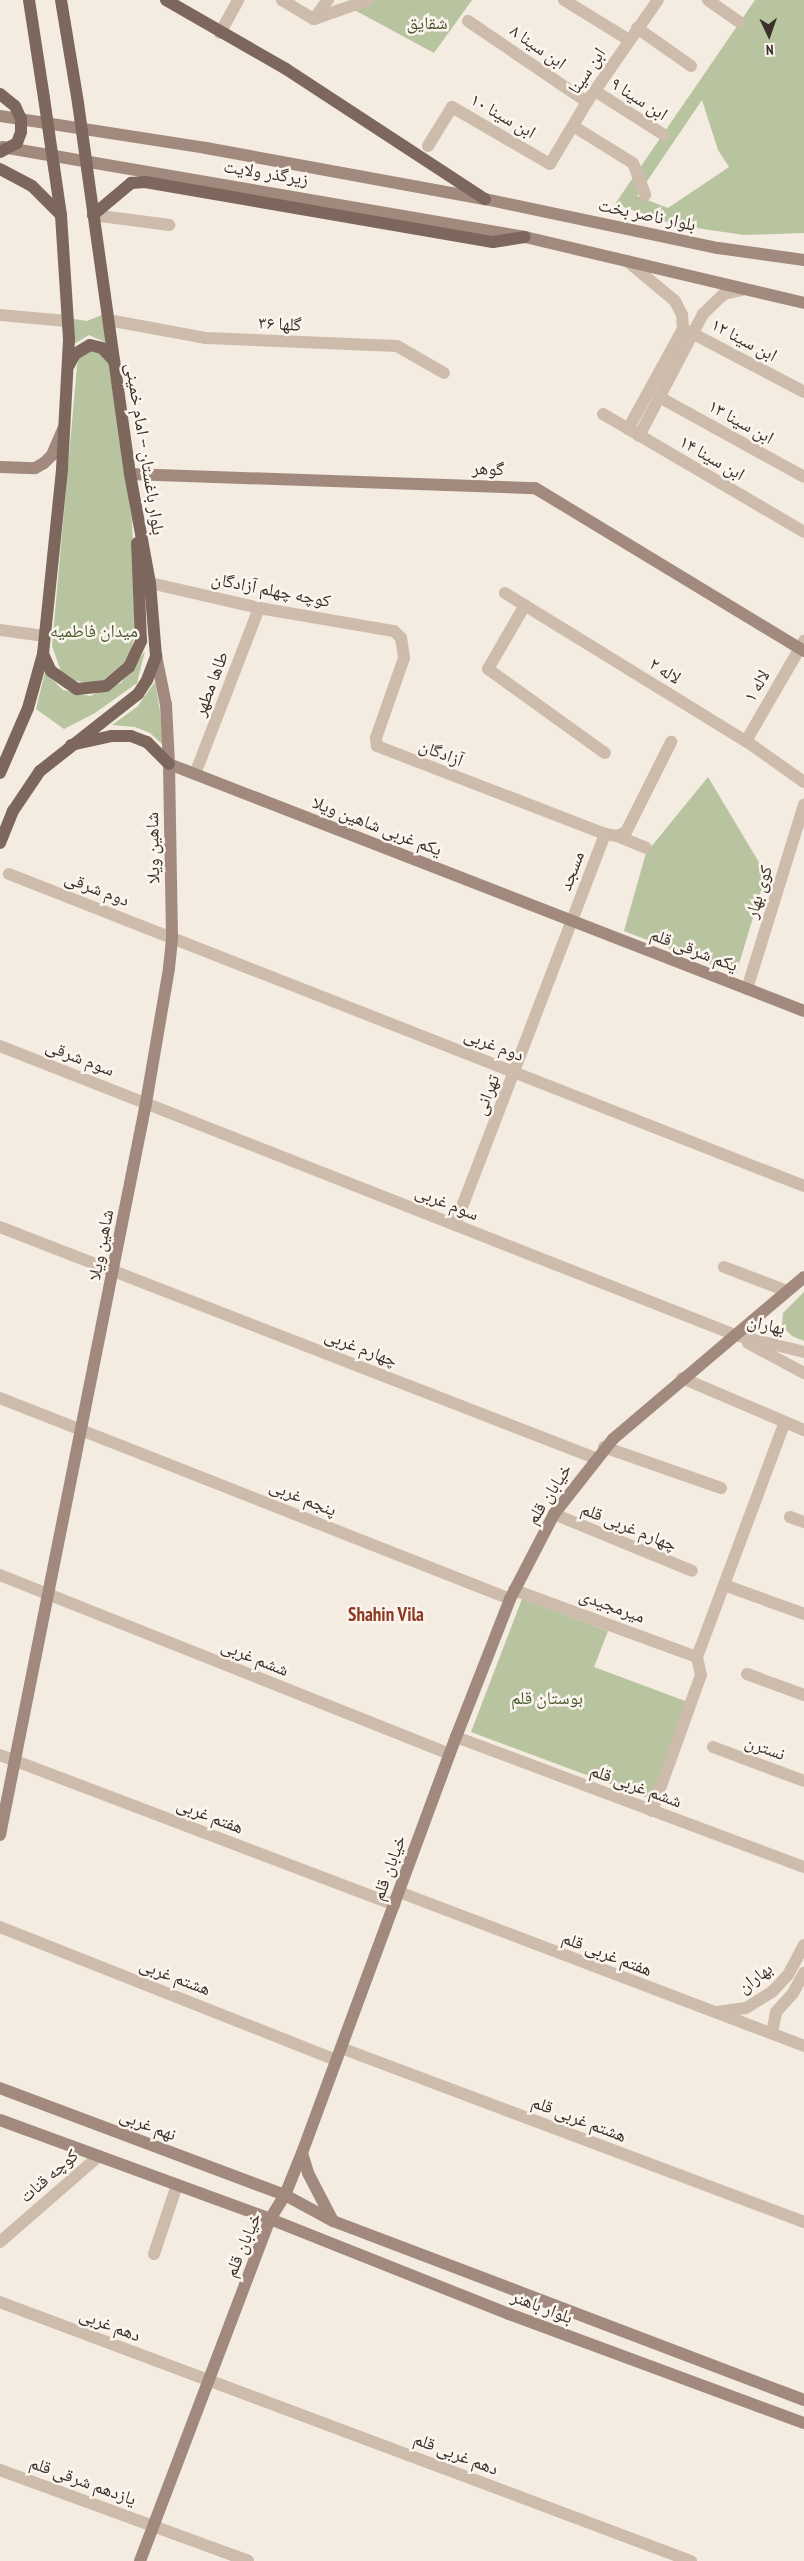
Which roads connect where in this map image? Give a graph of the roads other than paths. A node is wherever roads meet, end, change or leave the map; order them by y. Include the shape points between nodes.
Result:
1 (29, 0) edge
2 (61, 0) edge
3 (166, 0) edge
4 (238, 0) edge
5 (282, 0) edge
6 (328, 0) edge
7 (368, 0) edge
8 (564, 0) edge
9 (658, 0) edge
10 (708, 0) edge
11 (182, 4) edge
12 (314, 18) junction
13 (468, 21) dead end
14 (739, 22) dead end
15 (637, 28) junction
16 (220, 33) junction
17 (629, 40) junction
18 (692, 66) dead end
19 (595, 91) junction
20 (0, 94) edge
21 (587, 102) junction
22 (0, 116) edge
23 (573, 126) junction
24 (664, 135) dead end
25 (428, 146) dead end
26 (0, 147) edge
27 (0, 152) edge
28 (550, 164) joint
29 (0, 169) edge
30 (645, 195) dead end
31 (485, 199) junction
32 (61, 214) junction
33 (94, 215) junction
34 (169, 225) dead end
35 (525, 237) junction
36 (804, 260) edge
37 (627, 261) junction
38 (742, 290) junction
39 (804, 303) edge
40 (0, 315) edge
41 (108, 320) junction
42 (68, 321) junction
43 (689, 331) junction
44 (114, 362) junction
45 (69, 366) junction
46 (444, 373) dead end
47 (804, 392) edge
48 (661, 398) junction
49 (603, 414) dead end
50 (66, 422) junction
51 (634, 432) junction
52 (0, 467) edge
53 (130, 474) junction
54 (804, 476) edge
55 (138, 519) junction
56 (804, 532) edge
57 (150, 583) junction
58 (505, 593) dead end
59 (524, 605) junction
60 (259, 608) junction
61 (386, 629) joint
62 (0, 630) edge
63 (45, 636) junction
64 (802, 647) edge
65 (43, 654) junction
66 (156, 656) junction
67 (746, 741) junction
68 (671, 742) dead end
69 (68, 745) junction
70 (605, 753) dead end
71 (169, 764) junction
72 (0, 773) edge
73 (195, 774) junction
74 (804, 782) edge
75 (804, 805) edge
76 (616, 834) junction
77 (799, 840) edge
78 (0, 843) edge
79 (646, 848) dead end
80 (9, 874) dead end
81 (572, 921) junction
82 (172, 937) junction
83 (747, 989) junction
84 (804, 1011) edge
85 (0, 1046) edge
86 (514, 1072) junction
87 (146, 1103) junction
88 (804, 1186) edge
89 (455, 1225) junction
90 (0, 1226) edge
91 (724, 1267) dead end
92 (114, 1271) junction
93 (804, 1276) edge
94 (787, 1291) junction
95 (735, 1335) junction
96 (804, 1351) edge
97 (800, 1371) edge
98 (682, 1378) junction
99 (0, 1398) edge
100 (785, 1422) junction
101 (82, 1430) junction
102 (804, 1430) edge
103 (604, 1447) junction
104 (595, 1458) junction
105 (721, 1488) dead end
106 (554, 1514) junction
107 (790, 1516) dead end
108 (804, 1522) edge
109 (692, 1571) dead end
110 (0, 1576) edge
111 (724, 1585) junction
112 (47, 1594) junction
113 (512, 1594) junction
114 (804, 1614) edge
115 (698, 1657) junction
116 (747, 1674) dead end
117 (804, 1695) edge
118 (456, 1737) junction
119 (713, 1747) dead end
120 (450, 1754) junction
121 (0, 1755) edge
122 (14, 1760) junction
123 (804, 1781) edge
124 (652, 1811) junction
125 (0, 1835) edge
126 (804, 1867) edge
127 (398, 1892) junction
128 (394, 1905) junction
129 (0, 1928) edge
130 (804, 1945) edge
131 (804, 1972) edge
132 (708, 2011) junction
133 (772, 2034) junction
134 (804, 2046) edge
135 (339, 2054) junction
136 (0, 2088) edge
137 (0, 2120) edge
138 (302, 2153) junction
139 (98, 2156) junction
140 (177, 2185) junction
141 (285, 2195) junction
142 (270, 2219) junction
143 (333, 2221) junction
144 (804, 2222) edge
145 (0, 2242) edge
146 (154, 2254) dead end
147 (0, 2302) edge
148 (209, 2380) junction
149 (804, 2400) edge
150 (804, 2424) edge
151 (0, 2470) edge
152 (154, 2525) junction
153 (140, 2561) edge
154 (248, 2561) edge
155 (691, 2561) edge

1 - 32 main road, bridge
2 - 33 main road, بلوار باغستان -- امام خمینی, bridge
3 - 11 main road
4 - 16 street
5 - 12 street
6 - 12 street
7 - 12 street
8 - 17 street
9 - 15 street, ابن سینا
10 - 14 street
11 - 16 main road
13 - 21 street, ابن سینا ۸
15 - 17 street, ابن سینا
15 - 18 street
16 - 31 main road via 286,69
17 - 19 street, ابن سینا
19 - 21 street, ابن سینا
19 - 24 street, ابن سینا ۹
20 - 27 main road, bridge via 8,97 15,106 21,118 21,132 17,143
21 - 23 street, ابن سینا
22 - 31 street, زیرگذر ولایت via 206,148
23 - 28 street, ابن سینا
23 - 30 street via 632,163
25 - 28 street, ابن سینا ۱۰ via 452,106
26 - 35 street, زیرگذر ولایت
29 - 32 main road via 32,186
31 - 36 street, بلوار ناصر بخت via 718,248
32 - 42 main road
33 - 34 street
33 - 35 main road via 131,183 146,182 493,242
33 - 41 main road, بلوار باغستان -- امام خمینی
35 - 37 street
37 - 38 street
37 - 43 street via 675,301
38 - 39 street
38 - 43 street via 714,301
40 - 42 street
41 - 44 main road, بلوار باغستان -- امام خمینی
41 - 46 street, ۳۶ گلها via 206,338 397,346
42 - 45 main road
43 - 47 street, ابن سینا ۱۲
43 - 48 street
43 - 51 street
44 - 45 main road via 102,348 90,344 76,354
44 - 53 main road, بلوار باغستان -- امام خمینی
45 - 50 main road
48 - 51 street
48 - 54 street, ابن سینا ۱۳
49 - 51 street, ابن سینا ۱۴
50 - 52 street via 52,455 44,463 35,468
50 - 63 main road
51 - 56 street, ابن سینا ۱۴
53 - 55 main road, بلوار باغستان -- امام خمینی
53 - 64 street, گوهر via 535,488
55 - 57 main road, بلوار باغستان -- امام خمینی
55 - 65 main road via 136,564 141,641 129,667 106,686 77,689 51,671
57 - 60 street, کوچه چهلم آزادگان
57 - 66 main road, بلوار باغستان -- امام خمینی
58 - 59 street, لاله ۲
59 - 67 street, لاله ۲
59 - 70 street via 488,669
60 - 61 street, کوچه چهلم آزادگان
60 - 73 street, طاها مطهر
61 - 76 street, آزادگان via 401,638 404,658 376,738 377,746
62 - 63 street
63 - 65 main road
64 - 67 street, لاله ۱
65 - 72 main road via 28,708
66 - 69 main road via 138,694 124,708
66 - 71 street, شاهین ویلا via 166,705
67 - 74 street, لاله ۲
68 - 76 street
69 - 71 main road via 112,736 131,736 147,742
69 - 78 main road via 40,770 28,787 13,810
71 - 73 street, یکم غربی شاهین ویلا
71 - 82 street, شاهین ویلا
73 - 81 street, یکم غربی شاهین ویلا
75 - 77 street, کوی بهار
76 - 79 street, آزادگان
76 - 81 street, مسجد
77 - 83 street, کوی بهار
80 - 82 street, دوم شرقی
81 - 83 street, یکم شرقی قلم
81 - 86 street, تهرانی
82 - 86 street, دوم غربی
82 - 87 street, شاهین ویلا
83 - 84 street, یکم شرقی قلم
85 - 87 street, سوم شرقی
86 - 88 street, دوم غربی
86 - 89 street, تهرانی
87 - 89 street, سوم غربی
87 - 92 street, شاهین ویلا
89 - 95 street, سوم غربی
90 - 92 street, چهارم غربی
91 - 94 street
92 - 101 street, شاهین ویلا
92 - 104 street, چهارم غربی
93 - 94 street, خیابان قلم
94 - 95 street, خیابان قلم
95 - 96 street, بهاران
95 - 97 street, بهاران
95 - 98 street, خیابان قلم
96 - 97 street via 795,1352 791,1358
98 - 100 street
98 - 103 street, خیابان قلم
99 - 101 street, پنجم غربی
100 - 102 street
100 - 111 street
101 - 112 street, شاهین ویلا
101 - 113 street, پنجم غربی
103 - 104 street, خیابان قلم
103 - 105 street
104 - 106 street, خیابان قلم
106 - 109 street, چهارم غربی قلم
106 - 113 street, خیابان قلم
107 - 108 street
110 - 112 street, ششم غربی
111 - 114 street
111 - 115 street
112 - 120 street, ششم غربی
112 - 122 street, شاهین ویلا
113 - 115 street, میرمجیدی
113 - 118 street, خیابان قلم
115 - 124 street via 701,1675
116 - 117 street
118 - 120 street, خیابان قلم
118 - 124 street, ششم غربی قلم
119 - 123 street, نسترن
120 - 127 street, خیابان قلم
121 - 122 street, هفتم غربی
122 - 125 street, شاهین ویلا
122 - 128 street, هفتم غربی
124 - 126 street, ششم غربی قلم
127 - 128 street, خیابان قلم
127 - 132 street, هفتم غربی قلم
128 - 135 street, خیابان قلم
129 - 135 street, هشتم غربی
130 - 132 street, بهاران via 788,1975 759,2002 730,2012
131 - 133 street, بهاران via 793,1993 776,2012
132 - 133 street, هفتم غربی قلم
133 - 134 street, هفتم غربی قلم
135 - 138 street, خیابان قلم
135 - 144 street, هشتم غربی قلم
136 - 141 street, نهم غربی
137 - 139 street
138 - 141 street, خیابان قلم
138 - 143 street via 308,2173
139 - 140 street
139 - 145 street, کوچه قنات
140 - 142 street
140 - 146 street
141 - 142 street, خیابان قلم
141 - 143 street, بلوار باهنر
142 - 148 street, خیابان قلم
142 - 150 street, بلوار باهنر via 509,2314
143 - 149 street, بلوار باهنر
147 - 148 street, دهم غربی
148 - 152 street, خیابان قلم
148 - 155 street, دهم غربی قلم
151 - 152 street, یازدهم شرقی قلم
152 - 153 street, خیابان قلم
152 - 154 street, یازدهم شرقی قلم

